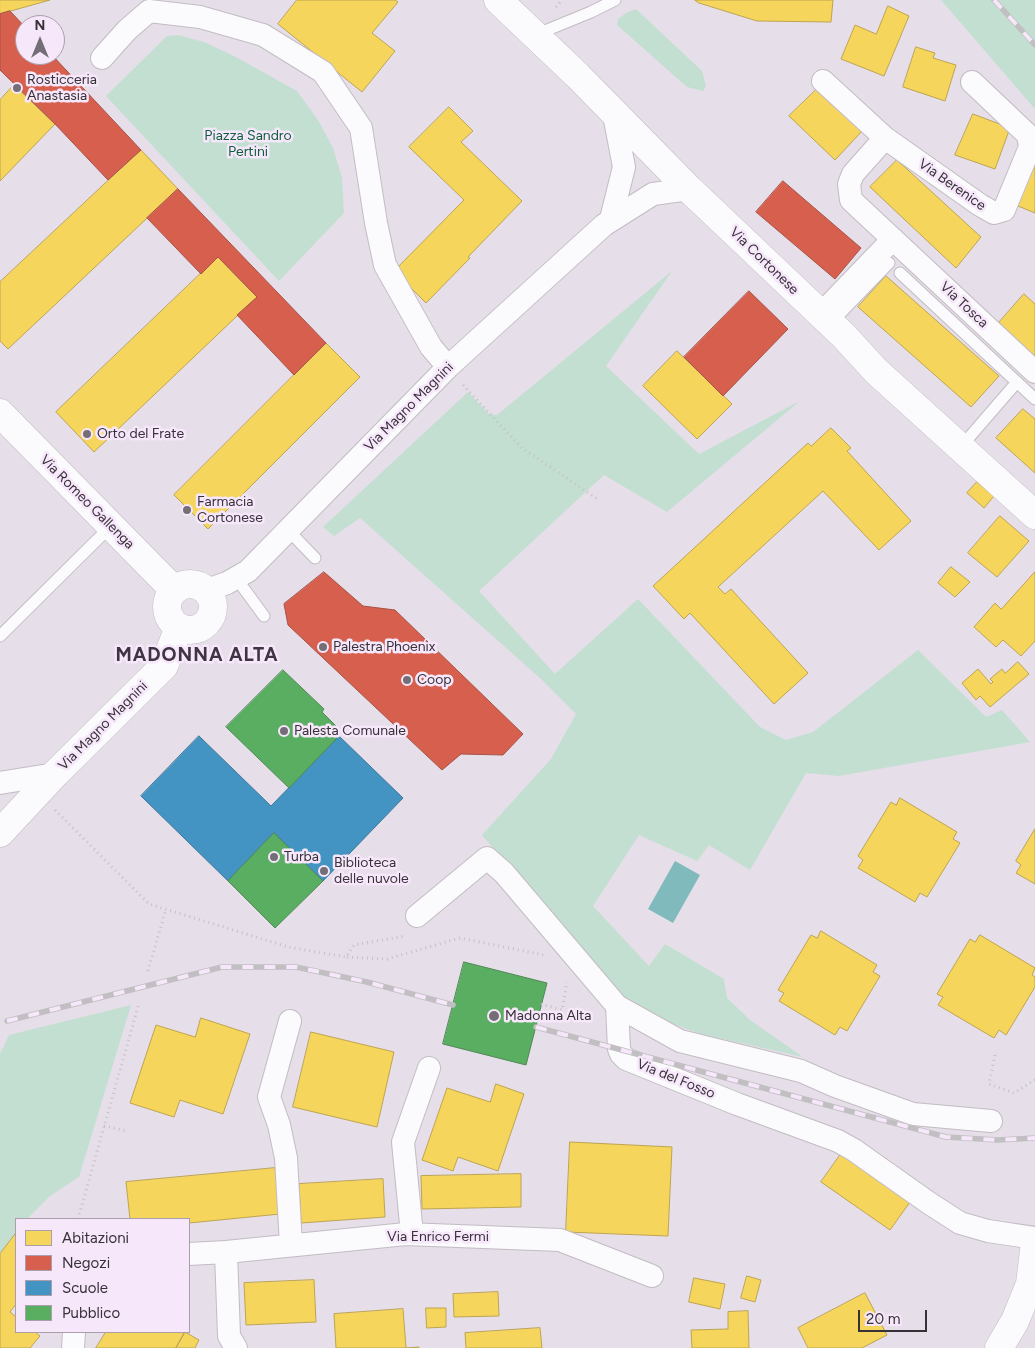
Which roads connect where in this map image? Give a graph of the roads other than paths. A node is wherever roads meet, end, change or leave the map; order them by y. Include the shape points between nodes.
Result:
1 (498, 0) edge
2 (615, 0) edge
3 (535, 35) junction
4 (102, 58) dead end
5 (823, 81) dead end
6 (972, 82) dead end
7 (614, 115) junction
8 (885, 138) junction
9 (1031, 138) edge
10 (689, 190) junction
11 (611, 219) junction
12 (893, 239) junction
13 (889, 263) dead end
14 (900, 273) dead end
15 (825, 319) junction
16 (448, 367) junction
17 (1026, 377) edge
18 (1035, 399) edge
19 (0, 413) edge
20 (960, 448) junction
21 (1035, 515) edge
22 (110, 526) junction
23 (288, 530) junction
24 (315, 558) dead end
25 (236, 578) junction
26 (174, 590) junction
27 (207, 590) junction
28 (264, 616) dead end
29 (179, 627) junction
30 (0, 636) edge
31 (0, 783) edge
32 (46, 783) junction
33 (0, 833) edge
34 (417, 916) road end
35 (617, 1006) junction
36 (290, 1020) dead end
37 (430, 1068) dead end
38 (991, 1121) dead end
39 (412, 1234) junction
40 (1035, 1240) edge
41 (291, 1245) junction
42 (226, 1252) junction
43 (190, 1254) edge
44 (652, 1276) dead end
45 (74, 1333) edge
46 (73, 1348) edge
47 (236, 1348) edge
48 (999, 1348) edge

1 - 3 street, Via Cortonese
2 - 3 lane
3 - 7 street, Via Cortonese
4 - 16 street via 149,10 200,17 263,35 323,72 361,128 385,265 431,347
5 - 8 street, Via Berenice
6 - 9 street, Via Berenice
7 - 10 street, Via Cortonese
7 - 11 street via 624,168
8 - 9 street, Via Berenice via 994,213 1004,210
8 - 12 street, Via Tosca via 853,174 849,184 851,200
10 - 11 street, Via Magno Magnini via 652,194
10 - 15 street, Via Cortonese
11 - 16 street, Via Magno Magnini
12 - 15 street
12 - 17 street, Via Tosca
13 - 15 lane
14 - 17 lane
15 - 20 street, Via Cortonese
16 - 23 street, Via Magno Magnini
17 - 18 lane
17 - 20 lane
19 - 22 street, Via Romeo Gallenga
20 - 21 street, Via Cortonese
22 - 26 street, Via Romeo Gallenga
22 - 30 lane
23 - 24 lane
23 - 25 street, Via Magno Magnini via 248,571
25 - 27 street, Via Magno Magnini
25 - 28 lane
26 - 27 street via 194,584
26 - 29 street via 167,610
27 - 29 street via 213,605 209,620 195,629
29 - 32 street, Via Magno Magnini via 164,666
31 - 32 street, Via Magno Magnini
32 - 33 street, Via Magno Magnini
34 - 35 street via 487,858 504,873
35 - 38 street via 680,1041 802,1071 913,1114
35 - 40 street, Via del Fosso via 620,1049 626,1059 838,1141 960,1223
36 - 41 street via 269,1097 286,1158
37 - 39 street via 403,1142
39 - 41 street, Via Enrico Fermi
39 - 44 street, Via Enrico Fermi via 560,1240
40 - 48 street via 1030,1284 1015,1321
41 - 42 street, Via Enrico Fermi
42 - 43 street, Via Enrico Fermi
42 - 47 street via 229,1336
45 - 46 street

